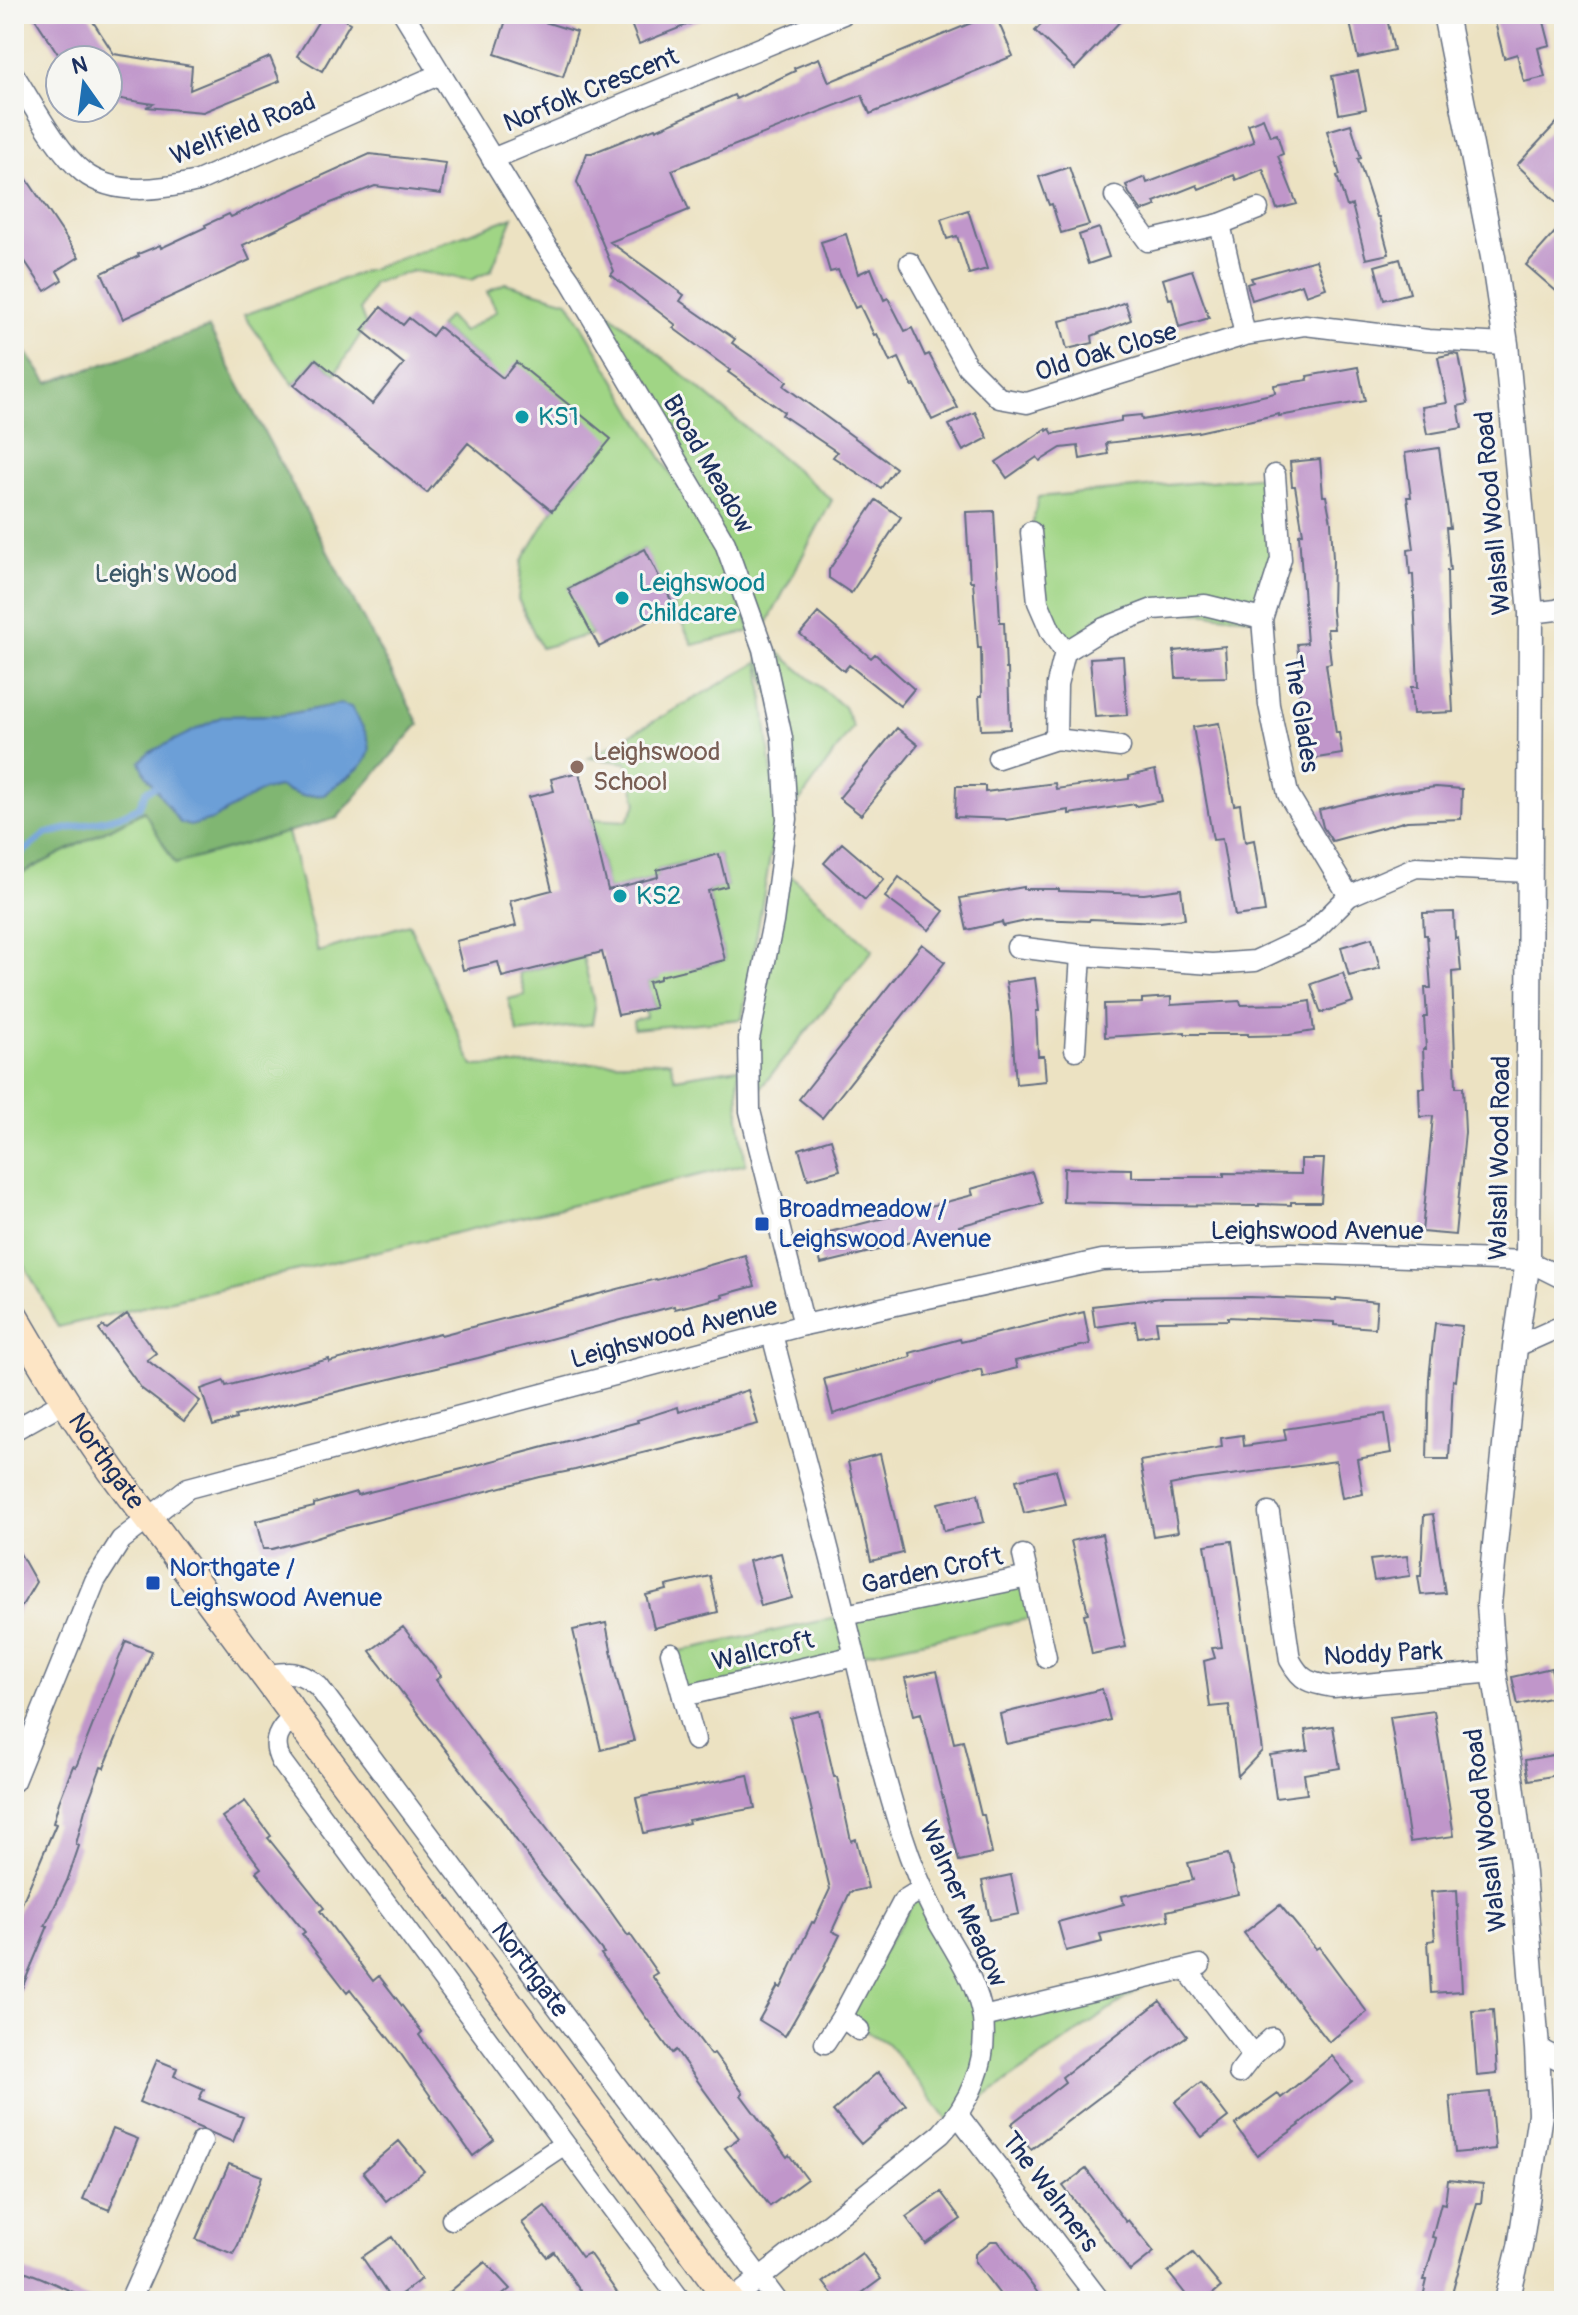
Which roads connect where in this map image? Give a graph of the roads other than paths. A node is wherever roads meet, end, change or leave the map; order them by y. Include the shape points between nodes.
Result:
1 (404, 14) edge
2 (843, 14) edge
3 (1445, 14) edge
4 (440, 74) junction
5 (14, 75) edge
6 (492, 159) junction
7 (1115, 196) dead end
8 (1258, 209) dead end
9 (1220, 224) junction
10 (910, 263) dead end
11 (1245, 335) junction
12 (1506, 344) junction
13 (1275, 475) dead end
14 (1031, 532) dead end
15 (1564, 607) edge
16 (1531, 613) junction
17 (1262, 619) junction
18 (1065, 652) junction
19 (1056, 739) junction
20 (1120, 747) dead end
21 (998, 758) dead end
22 (1530, 872) junction
23 (1349, 896) junction
24 (1017, 947) dead end
25 (1081, 955) junction
26 (1075, 1050) dead end
27 (1528, 1261) junction
28 (1564, 1279) edge
29 (14, 1316) edge
30 (804, 1325) junction
31 (1564, 1325) edge
32 (772, 1334) junction
33 (1515, 1347) junction
34 (64, 1402) junction
35 (14, 1430) edge
36 (1269, 1513) dead end
37 (148, 1518) junction
38 (1023, 1555) dead end
39 (1028, 1577) junction
40 (845, 1615) junction
41 (671, 1653) dead end
42 (855, 1656) junction
43 (1046, 1657) dead end
44 (1494, 1672) junction
45 (264, 1676) junction
46 (683, 1696) junction
47 (294, 1716) junction
48 (695, 1740) dead end
49 (14, 1781) edge
50 (922, 1889) junction
51 (842, 2017) junction
52 (983, 2017) junction
53 (859, 2030) dead end
54 (1272, 2038) dead end
55 (825, 2043) dead end
56 (1537, 2048) junction
57 (1253, 2055) junction
58 (1564, 2062) edge
59 (1239, 2073) dead end
60 (958, 2115) junction
61 (202, 2141) dead end
62 (563, 2145) junction
63 (452, 2219) dead end
64 (760, 2279) junction
65 (130, 2301) edge
66 (681, 2301) edge
67 (730, 2301) edge
68 (777, 2301) edge
69 (1100, 2301) edge
70 (1507, 2301) edge

1 - 4 street, Broad Meadow
2 - 6 street, Norfolk Crescent
3 - 12 street, Walsall Wood Road
4 - 5 street, Wellfield Road via 198,181 164,189 135,189 86,174
4 - 6 street, Broad Meadow
6 - 30 street, Broad Meadow via 725,543 760,637 782,738 787,819 749,1039 750,1111
7 - 9 street via 1148,241
8 - 9 street
9 - 11 street
10 - 11 street, Old Oak Close via 967,366 999,398 1027,403
11 - 12 street, Old Oak Close via 1305,325
12 - 16 street, Walsall Wood Road
13 - 17 street, The Glades via 1281,559
14 - 18 street via 1038,602
15 - 16 street
16 - 22 street, Walsall Wood Road
17 - 18 street via 1205,605 1153,609 1104,628
17 - 23 street, The Glades via 1269,705 1288,794
18 - 19 street via 1057,684
19 - 20 street
19 - 21 street
22 - 23 street via 1416,867
22 - 27 street, Walsall Wood Road
23 - 25 street via 1310,935 1255,961 1212,964
24 - 25 street
25 - 26 street
27 - 28 street
27 - 30 street, Leighswood Avenue via 1290,1253 1102,1260
27 - 33 street, Walsall Wood Road
29 - 34 main road, Northgate
30 - 32 street, Leighswood Avenue
31 - 33 street
32 - 37 street, Leighswood Avenue via 188,1488
32 - 40 street, Walmer Meadow
33 - 44 street, Walsall Wood Road via 1489,1604
34 - 35 street
34 - 37 main road, Northgate
36 - 44 street, Noddy Park via 1290,1660 1308,1683 1333,1687
37 - 45 main road, Northgate
37 - 49 street, Leighswood Avenue via 121,1540 95,1581
38 - 39 street, Garden Croft
39 - 40 street, Garden Croft
39 - 43 street, Garden Croft
40 - 42 street, Walmer Meadow
41 - 46 street, Wallcroft
42 - 46 street, Wallcroft
42 - 50 street, Walmer Meadow via 884,1775
44 - 56 street, Walsall Wood Road via 1523,1873
45 - 47 main road, Northgate
45 - 64 street, Northgate via 290,1672 305,1675 318,1686
46 - 48 street, Wallcroft
47 - 62 street via 278,1734 281,1761
47 - 67 main road, Northgate
50 - 51 street via 904,1900
50 - 52 street, Walmer Meadow via 971,1982
51 - 53 street
51 - 55 street
52 - 57 street via 1193,1968
52 - 60 street, Walmer Meadow via 980,2068
54 - 57 street
56 - 58 street
56 - 70 street, Walsall Wood Road via 1540,2114
57 - 59 street
60 - 64 street, Walmer Meadow
60 - 69 street, The Walmers
61 - 65 street
62 - 63 street
62 - 66 street
64 - 67 street, Walmer Meadow
64 - 68 street, Northgate

